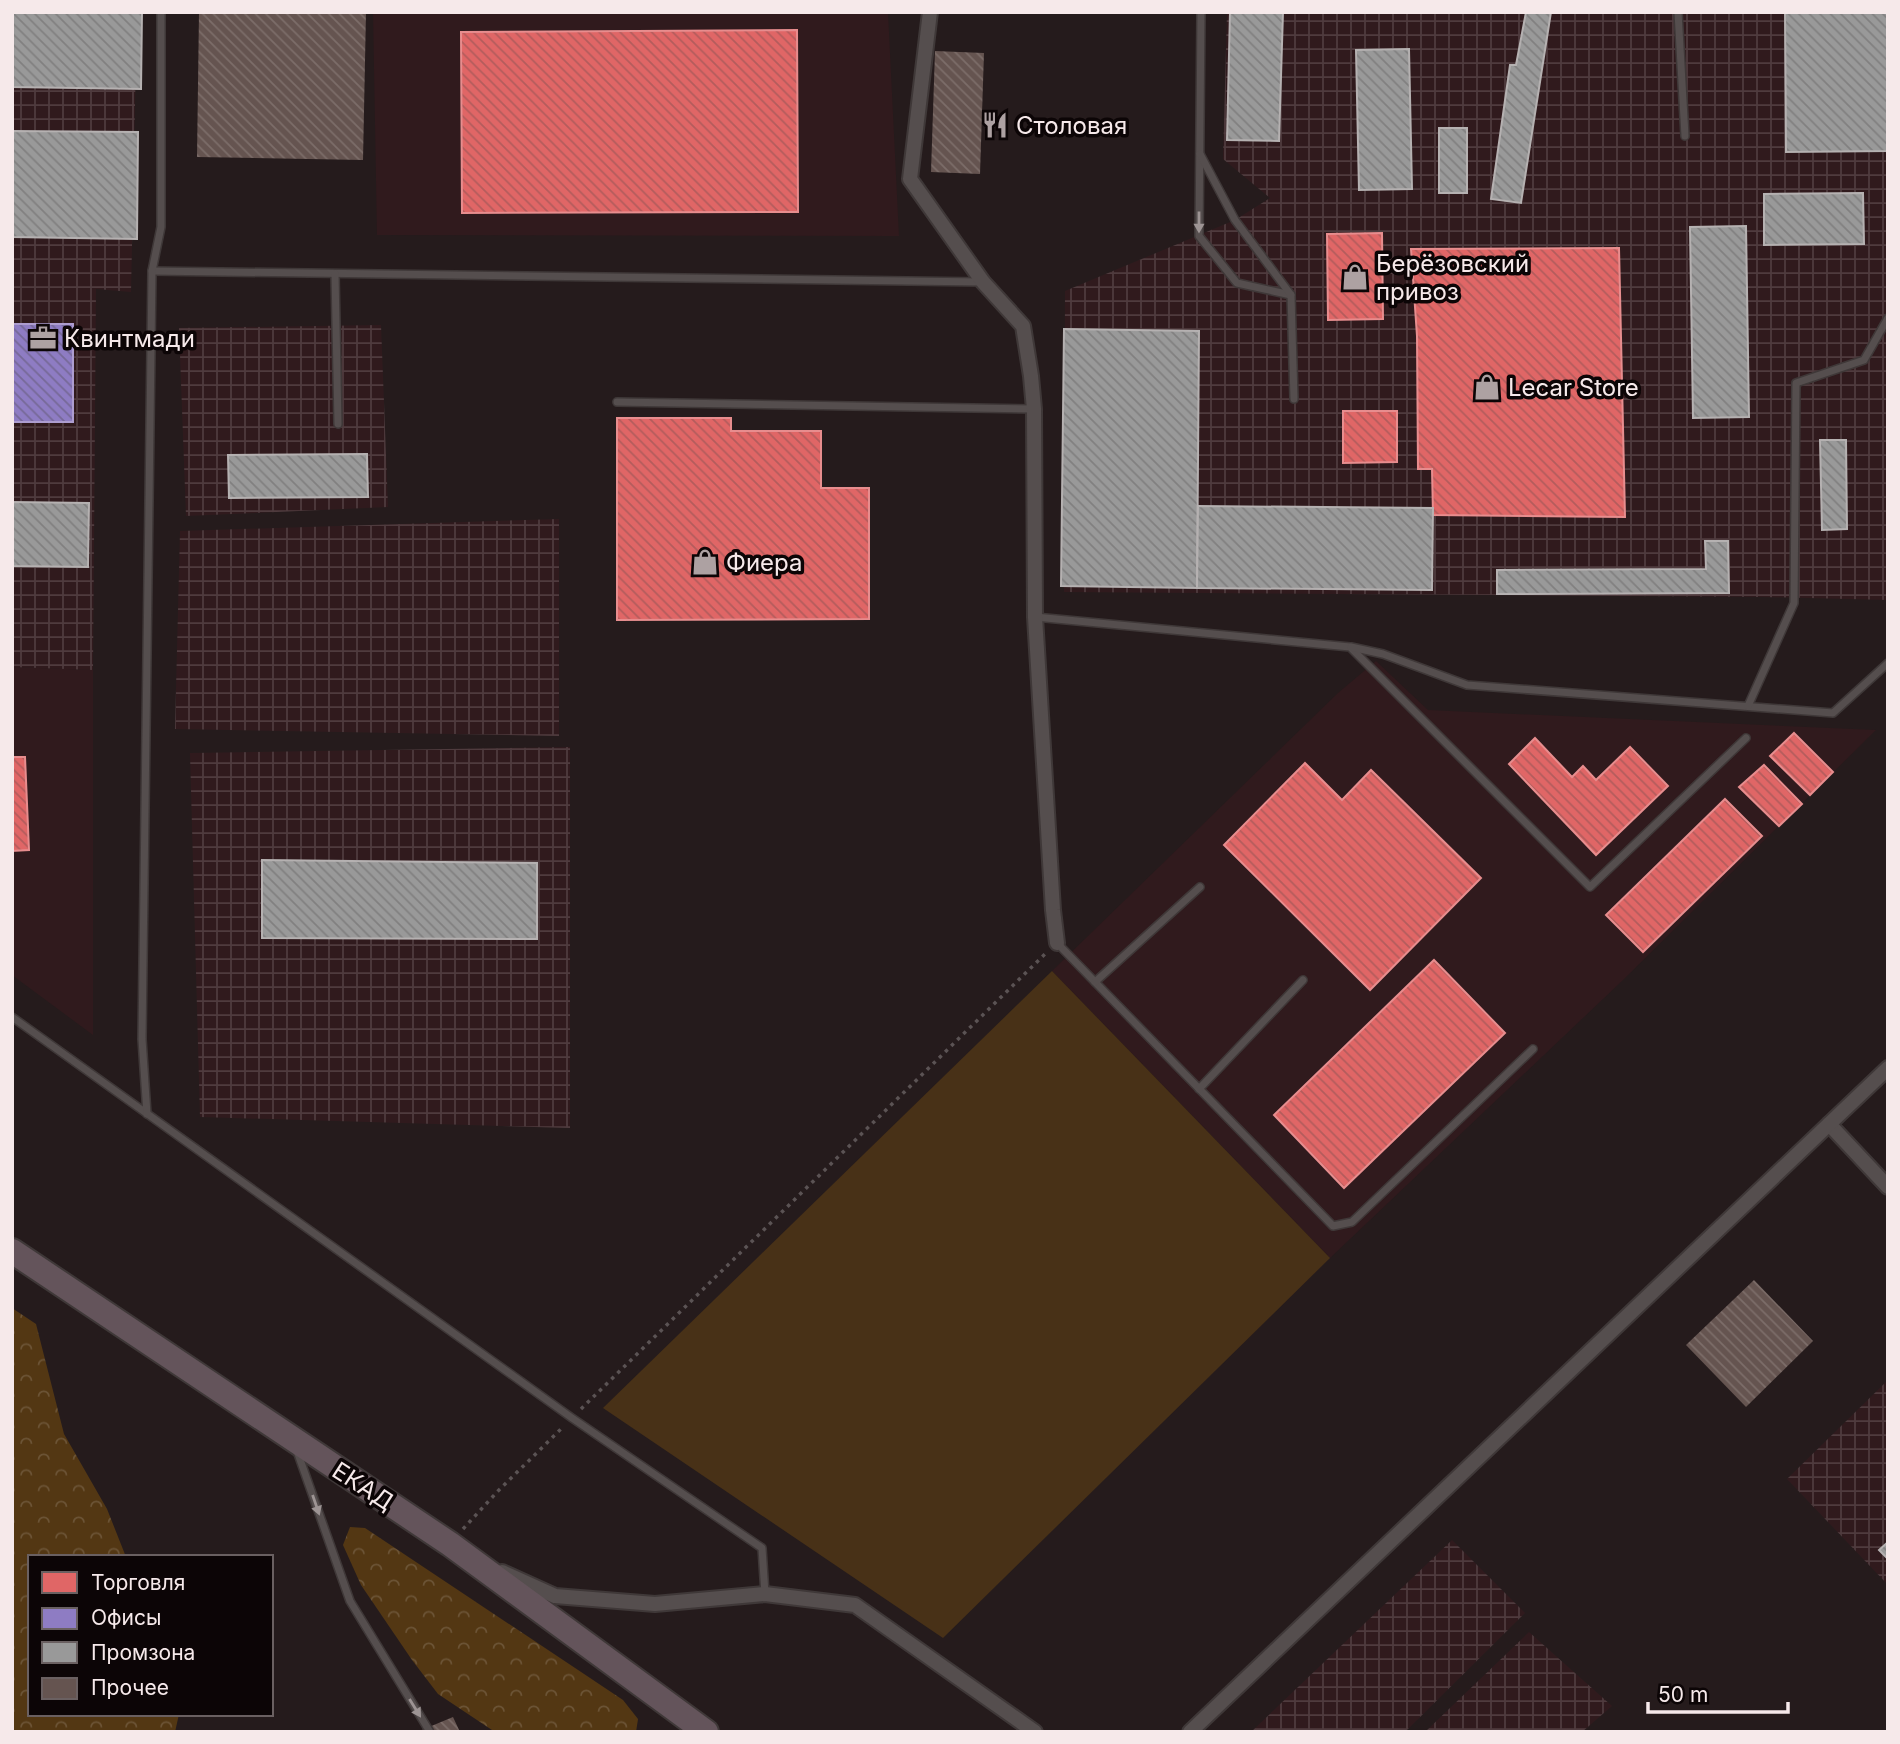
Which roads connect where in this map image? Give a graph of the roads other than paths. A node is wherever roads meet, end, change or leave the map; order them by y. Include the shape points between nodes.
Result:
1 (161, 12) edge
2 (930, 12) edge
3 (1202, 12) edge
4 (1678, 12) edge
5 (1685, 136) dead end
6 (1199, 153) junction
7 (152, 271) junction
8 (335, 274) junction
9 (983, 282) junction
10 (1291, 295) junction
11 (1888, 318) edge
12 (1294, 399) dead end
13 (617, 402) dead end
14 (1034, 409) junction
15 (338, 424) dead end
16 (1035, 617) junction
17 (1350, 647) junction
18 (1888, 663) edge
19 (1748, 706) junction
20 (1746, 738) dead end
21 (1200, 887) dead end
22 (1057, 943) joint
23 (1303, 980) dead end
24 (1095, 982) junction
25 (12, 1017) edge
26 (1533, 1049) dead end
27 (1888, 1068) edge
28 (1199, 1089) junction
29 (147, 1114) junction
30 (1829, 1125) junction
31 (1888, 1187) edge
32 (12, 1251) edge
33 (293, 1440) junction
34 (456, 1549) junction
35 (765, 1594) junction
36 (430, 1732) edge
37 (706, 1732) edge
38 (1035, 1732) edge
39 (1190, 1732) edge

1 - 7 lane via 161,227
2 - 9 street via 910,178
3 - 6 lane
4 - 5 lane
6 - 10 lane via 1235,220
6 -> 10 lane via 1199,236 1237,283
7 - 8 lane
7 - 29 lane via 142,1039
8 - 9 lane
8 - 15 lane
9 - 14 street via 1023,326
10 - 12 lane
11 - 19 lane via 1864,360 1796,383 1794,603
13 - 14 lane
14 - 16 street
16 - 17 lane
16 - 22 street
17 - 19 lane via 1383,654 1467,685
17 - 20 lane via 1590,887
18 - 19 lane via 1833,713
21 - 24 lane
22 - 24 lane
23 - 28 lane
24 - 28 lane
25 - 29 lane
26 - 28 lane via 1352,1222 1333,1226
27 - 30 street
29 - 35 lane via 572,1419 762,1548
30 - 31 street
30 - 39 street
32 - 33 highway, ЕКАД
33 - 34 highway, ЕКАД
33 -> 36 lane via 350,1601
34 - 35 street via 555,1596 655,1604
34 - 37 highway, ЕКАД
35 - 38 street via 855,1605

